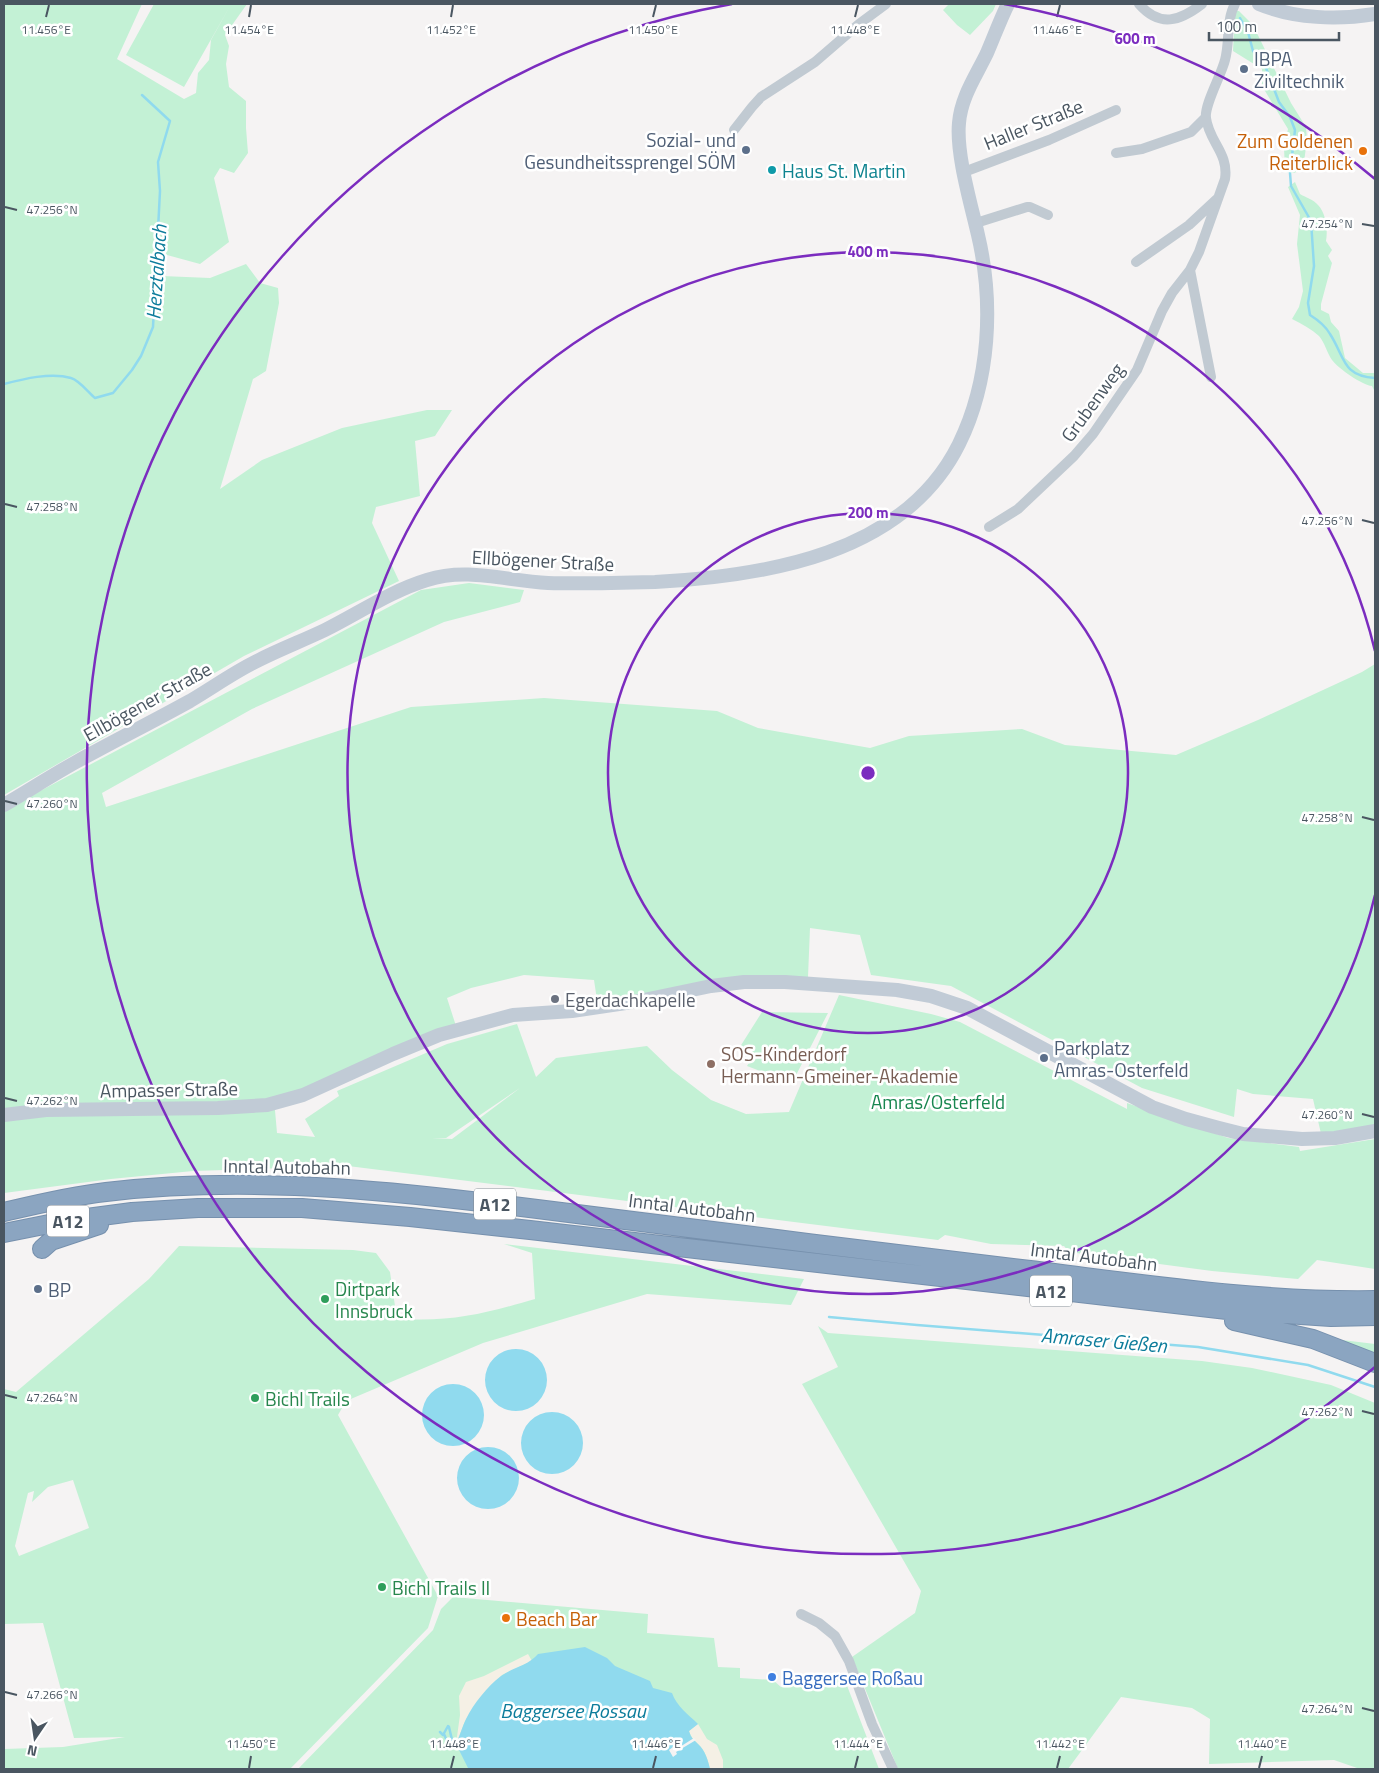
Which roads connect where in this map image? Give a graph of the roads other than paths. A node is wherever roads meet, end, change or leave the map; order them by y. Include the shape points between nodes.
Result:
1 (886, 4) edge
2 (1008, 4) edge
3 (1139, 4) edge
4 (1202, 4) edge
5 (1235, 4) edge
6 (1260, 4) edge
7 (1375, 14) edge
8 (1116, 110) dead end
9 (1206, 117) junction
10 (734, 130) dead end
11 (1116, 153) dead end
12 (964, 172) junction
13 (1218, 198) junction
14 (1048, 215) dead end
15 (976, 223) junction
16 (1136, 262) dead end
17 (1190, 270) junction
18 (986, 316) joint
19 (1211, 377) dead end
20 (989, 527) dead end
21 (4, 805) edge
22 (4, 1115) edge
23 (1375, 1131) edge
24 (4, 1212) edge
25 (132, 1212) junction
26 (4, 1233) edge
27 (42, 1248) dead end
28 (1375, 1300) edge
29 (1183, 1306) junction
30 (1375, 1316) edge
31 (1375, 1363) edge
32 (800, 1614) dead end
33 (893, 1769) edge

1 - 10 street via 815,62 761,97
2 - 12 main road, Haller Straße via 960,110 958,128
3 - 4 street via 1153,16 1167,19 1184,17
5 - 9 street via 1230,18 1226,59
6 - 7 main road via 1287,13 1321,17
8 - 12 street, Haller Straße
9 - 11 street via 1191,132 1142,149
9 - 13 street, Grubenweg via 1226,169
12 - 15 main road, Haller Straße
13 - 16 street, Grubenweg via 1189,225
13 - 17 street, Grubenweg
14 - 15 street via 1027,207
15 - 18 main road, Haller Straße via 985,279
17 - 19 street
17 - 20 street, Grubenweg via 1162,311 1137,370 1084,445 1018,509
18 - 21 main road, Ellbögener Straße via 980,379 956,449 928,489 896,518 865,536 786,566 703,579 549,583 466,574 422,581 257,661
22 - 23 main road, Ampasser Straße via 46,1110 267,1105 303,1095 439,1035 513,1015 572,1012 744,982 897,990 931,996 967,1008 1152,1107 1244,1134 1302,1139 1335,1138
24 - 28 highway, Inntal Autobahn / A12 via 65,1198 159,1187 228,1185 355,1189 1240,1294
25 - 26 highway, Inntal Autobahn / A12
25 - 27 highway via 113,1222 51,1240
25 - 29 highway, Inntal Autobahn / A12 via 302,1208 410,1217
29 - 30 highway, Inntal Autobahn / A12 via 1279,1314
29 - 31 highway via 1209,1317 1312,1339
32 - 33 street via 835,1636 849,1661

